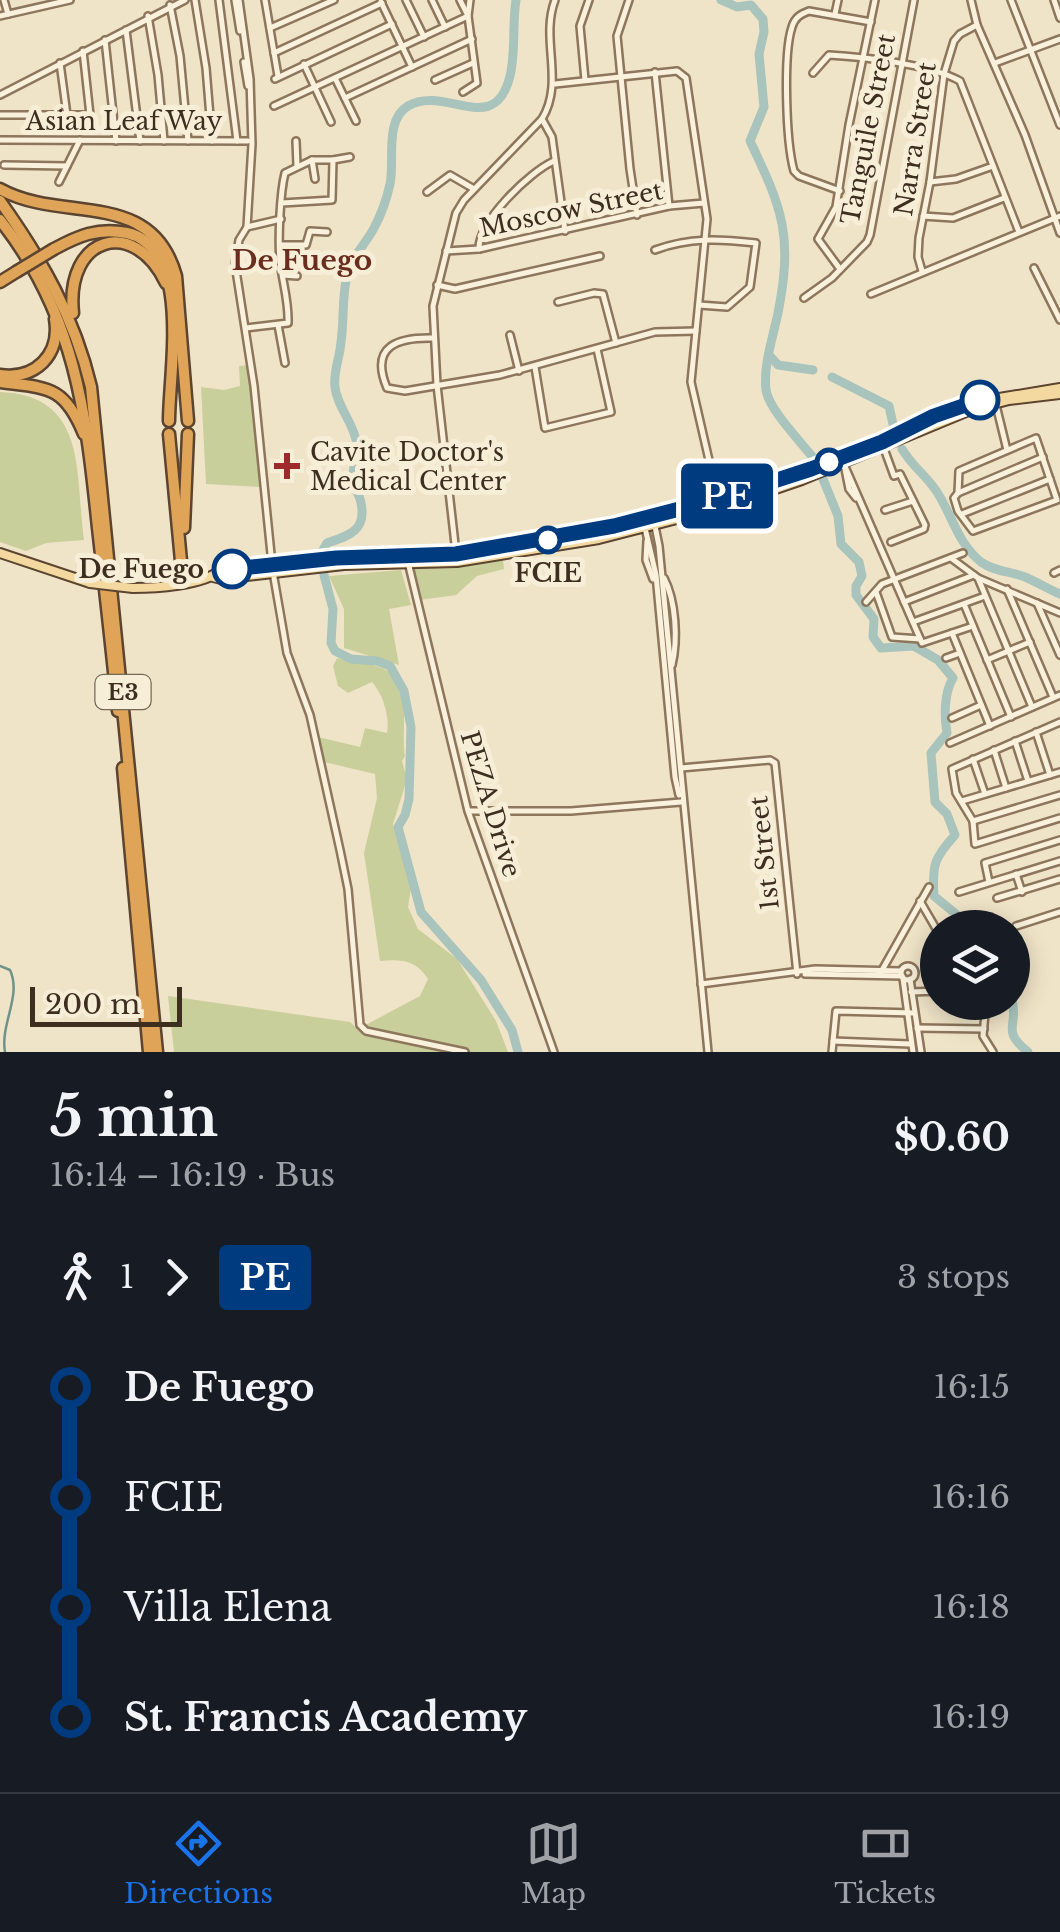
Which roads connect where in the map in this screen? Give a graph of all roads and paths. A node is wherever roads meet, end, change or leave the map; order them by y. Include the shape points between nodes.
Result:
1 (4, 0) edge
2 (29, 0) edge
3 (70, 0) edge
4 (185, 0) edge
5 (195, 0) edge
6 (220, 0) edge
7 (237, 0) edge
8 (276, 0) edge
9 (334, 0) edge
10 (406, 0) edge
11 (432, 0) edge
12 (460, 0) edge
13 (470, 0) edge
14 (555, 0) edge
15 (590, 0) edge
16 (629, 0) edge
17 (838, 0) edge
18 (875, 0) edge
19 (914, 0) edge
20 (971, 0) edge
21 (1011, 0) edge
22 (1054, 0) edge
23 (381, 1) edge
24 (54, 2) edge
25 (266, 2) edge
26 (170, 6) junction
27 (31, 9) junction
28 (8, 14) junction
29 (835, 14) junction
30 (0, 16) edge
31 (148, 16) junction
32 (468, 16) junction
33 (1060, 18) edge
34 (871, 22) junction
35 (392, 24) junction
36 (977, 24) junction
37 (445, 27) junction
38 (126, 28) junction
39 (270, 28) junction
40 (424, 37) junction
41 (472, 39) junction
42 (1060, 39) edge
43 (105, 40) junction
44 (402, 46) junction
45 (1030, 50) junction
46 (83, 51) junction
47 (274, 53) junction
48 (864, 57) junction
49 (474, 62) junction
50 (60, 63) junction
51 (995, 63) junction
52 (304, 64) junction
53 (900, 64) junction
54 (412, 66) junction
55 (656, 72) junction
56 (813, 73) dead end
57 (944, 74) junction
58 (620, 75) junction
59 (335, 78) junction
60 (435, 80) dead end
61 (584, 80) junction
62 (262, 82) dead end
63 (554, 84) junction
64 (249, 86) junction
65 (314, 87) junction
66 (462, 92) dead end
67 (0, 95) edge
68 (344, 98) junction
69 (274, 106) dead end
70 (67, 115) junction
71 (0, 116) edge
72 (542, 120) junction
73 (356, 121) dead end
74 (331, 122) dead end
75 (1060, 126) edge
76 (0, 138) edge
77 (80, 140) junction
78 (116, 141) junction
79 (140, 141) junction
80 (164, 141) junction
81 (188, 141) junction
82 (212, 141) junction
83 (237, 141) junction
84 (248, 141) dead end
85 (296, 141) dead end
86 (350, 157) dead end
87 (312, 160) junction
88 (333, 160) junction
89 (554, 161) junction
90 (4, 165) dead end
91 (67, 166) junction
92 (297, 166) junction
93 (993, 166) junction
94 (315, 179) dead end
95 (59, 182) dead end
96 (930, 182) junction
97 (0, 189) edge
98 (474, 190) junction
99 (840, 191) junction
100 (427, 192) dead end
101 (1004, 198) junction
102 (0, 202) edge
103 (282, 202) junction
104 (704, 204) junction
105 (669, 206) junction
106 (638, 215) junction
107 (923, 216) junction
108 (281, 219) junction
109 (1059, 219) edge
110 (0, 220) edge
111 (247, 228) junction
112 (565, 231) junction
113 (327, 232) dead end
114 (1020, 232) junction
115 (1060, 234) edge
116 (706, 238) junction
117 (52, 246) junction
118 (280, 246) junction
119 (165, 250) junction
120 (478, 250) junction
121 (655, 250) dead end
122 (446, 251) junction
123 (600, 256) dead end
124 (840, 268) junction
125 (1034, 268) dead end
126 (15, 269) junction
127 (922, 271) junction
128 (0, 274) edge
129 (283, 275) junction
130 (297, 276) dead end
131 (0, 282) edge
132 (437, 286) junction
133 (46, 290) junction
134 (170, 294) junction
135 (871, 294) dead end
136 (804, 298) dead end
137 (558, 302) dead end
138 (699, 306) junction
139 (1060, 320) edge
140 (278, 326) junction
141 (246, 328) junction
142 (696, 331) junction
143 (76, 334) junction
144 (510, 335) dead end
145 (435, 338) junction
146 (616, 342) junction
147 (597, 349) junction
148 (285, 363) dead end
149 (536, 368) junction
150 (519, 371) junction
151 (0, 378) edge
152 (437, 385) junction
153 (1060, 391) edge
154 (995, 403) junction
155 (883, 445) junction
156 (1009, 449) junction
157 (90, 450) junction
158 (1043, 457) junction
159 (842, 461) junction
160 (1050, 479) junction
161 (958, 493) junction
162 (912, 500) junction
163 (719, 503) junction
164 (885, 510) dead end
165 (962, 514) junction
166 (646, 523) junction
167 (891, 542) dead end
168 (0, 553) edge
169 (963, 553) dead end
170 (457, 558) junction
171 (951, 558) junction
172 (336, 562) junction
173 (408, 562) junction
174 (272, 568) junction
175 (976, 576) junction
176 (894, 579) junction
177 (183, 582) junction
178 (1008, 589) junction
179 (876, 591) junction
180 (984, 596) junction
181 (866, 602) dead end
182 (904, 602) junction
183 (1036, 602) junction
184 (964, 604) junction
185 (1060, 613) edge
186 (913, 622) junction
187 (973, 626) junction
188 (952, 633) junction
189 (921, 641) junction
190 (1030, 642) junction
191 (1009, 651) junction
192 (960, 653) junction
193 (1060, 656) edge
194 (946, 658) dead end
195 (987, 660) junction
196 (1057, 697) edge
197 (981, 705) junction
198 (1032, 708) junction
199 (1010, 717) junction
200 (952, 718) dead end
201 (1060, 723) edge
202 (990, 726) junction
203 (1036, 732) junction
204 (1015, 741) junction
205 (950, 743) dead end
206 (994, 750) junction
207 (973, 759) junction
208 (682, 768) junction
209 (1060, 772) edge
210 (1050, 775) junction
211 (1028, 781) junction
212 (1006, 788) junction
213 (985, 794) junction
214 (1060, 795) edge
215 (962, 801) junction
216 (681, 802) junction
217 (468, 811) junction
218 (1060, 818) edge
219 (973, 821) junction
220 (1060, 840) edge
221 (1060, 861) edge
222 (1016, 874) junction
223 (1060, 879) edge
224 (988, 882) junction
225 (929, 887) dead end
226 (959, 892) dead end
227 (1022, 892) junction
228 (997, 898) dead end
229 (920, 901) junction
230 (925, 910) edge
231 (1060, 912) edge
232 (1030, 922) edge
233 (881, 973) junction
234 (797, 974) junction
235 (904, 976) junction
236 (701, 984) junction
237 (910, 992) junction
238 (920, 992) edge
239 (910, 1013) junction
240 (986, 1020) edge
241 (916, 1028) junction
242 (984, 1028) junction
243 (832, 1042) junction
244 (910, 1044) junction
245 (149, 1052) edge
246 (157, 1052) edge
247 (465, 1052) edge
248 (554, 1052) edge
249 (708, 1052) edge
250 (832, 1052) edge
251 (913, 1052) edge
252 (922, 1052) edge
253 (993, 1052) edge

1 - 28 street
2 - 27 street
3 - 24 street
4 - 26 street
5 - 82 street
6 - 83 street
7 - 64 street
8 - 25 street
9 - 39 street
10 - 40 street
11 - 37 street
12 - 32 street
13 - 32 street
14 - 63 street
15 - 61 street via 580,26
16 - 58 street via 617,36
17 - 29 street
18 - 34 street
19 - 53 street, Tanguile Street
20 - 36 street
21 - 45 street
22 - 33 street
23 - 35 street
23 - 47 street
24 - 27 street
25 - 39 street
26 - 31 street
26 - 81 street
27 - 28 street
28 - 30 street
29 - 34 street
29 - 99 street via 810,11 792,28 788,134 799,176
31 - 38 street
31 - 80 street
32 - 37 street
32 - 41 street
34 - 48 street
35 - 44 street
35 - 52 street
36 - 51 street
36 - 57 street, Narra Street via 954,41
37 - 40 street
38 - 43 street
38 - 79 street
39 - 47 street
40 - 44 street
41 - 49 street
41 - 54 street
42 - 45 street
43 - 46 street
43 - 78 street
44 - 54 street
44 - 59 street
45 - 51 street
45 - 75 street
46 - 50 street
46 - 70 street via 91,114
47 - 52 street via 276,78
48 - 53 street
48 - 56 street via 828,55
48 - 99 street
49 - 60 street
49 - 66 street via 477,84
50 - 67 street
50 - 70 street
51 - 109 street
52 - 65 street
53 - 57 street
53 - 124 street, Tanguile Street via 870,235
54 - 68 street
55 - 58 street
55 - 104 street via 677,71 686,78
55 - 105 street
57 - 93 street via 962,84
57 - 96 street, Narra Street
58 - 61 street
58 - 106 street
59 - 65 street
59 - 68 street
61 - 63 street
62 - 64 street
63 - 72 street
64 - 111 street
65 - 69 street
65 - 74 street
68 - 73 street
70 - 71 street
72 - 89 street
72 - 98 street
76 - 77 street, Asian Leaf Way
77 - 78 street, Asian Leaf Way
77 - 91 street
78 - 79 street, Asian Leaf Way
79 - 80 street, Asian Leaf Way
80 - 81 street, Asian Leaf Way
81 - 82 street, Asian Leaf Way
82 - 83 street, Asian Leaf Way
83 - 84 street, Asian Leaf Way
85 - 92 street
86 - 88 street
87 - 88 street
87 - 92 street
87 - 94 street
88 - 103 street via 332,200
89 - 112 street
89 - 120 street via 538,168 481,230
90 - 91 street
91 - 95 street
92 - 103 street via 285,173
93 - 96 street
93 - 101 street
96 - 107 street, Narra Street
97 - 119 highway via 20,200 137,222
98 - 100 street via 450,175
98 - 122 street via 456,213
99 - 124 street via 818,239
101 - 107 street via 952,218
101 - 114 street
102 - 143 highway, E3 via 44,264
103 - 108 street
104 - 105 street, Moscow Street
104 - 116 street
105 - 106 street, Moscow Street
106 - 112 street, Moscow Street
107 - 127 street, Narra Street
108 - 111 street
108 - 118 street
109 - 114 street
109 - 115 street
110 - 133 highway, E3
111 - 141 street via 234,264
112 - 120 street, Moscow Street
113 - 118 street via 310,231 307,245
114 - 127 street
116 - 121 street
116 - 138 street
116 - 138 street via 756,243 750,287 727,307
117 - 119 highway via 79,229 111,225 144,233
117 - 126 highway, bridge
117 - 134 highway via 91,232 138,236 164,263
118 - 129 street
119 - 177 highway via 177,284 188,428
120 - 122 street, Moscow Street
122 - 132 street
123 - 132 street via 455,289
124 - 136 street, Tanguile Street
125 - 139 street
126 - 128 highway
126 - 131 highway
127 - 135 street
129 - 130 street
129 - 140 street via 288,323
132 - 145 street
133 - 151 highway via 56,327 52,350 27,373
133 - 157 highway, E3 via 76,368
134 - 143 highway via 140,249 118,243 97,248 73,276
134 - 177 highway via 170,428
137 - 146 street via 604,294
138 - 142 street
140 - 141 street
140 - 148 street
141 - 174 street
142 - 146 street
142 - 163 street via 691,382
143 - 246 highway, E3 via 99,450
144 - 150 street
145 - 152 street
145 - 152 street via 394,342 383,364 384,384 394,391
146 - 147 street
147 - 149 street
147 - 149 street via 612,412 545,428
149 - 150 street
150 - 152 street
151 - 157 highway via 59,395
152 - 170 street
153 - 154 main road
154 - 155 main road
154 - 156 street
155 - 159 main road
155 - 162 street
156 - 158 street via 1036,438
156 - 161 street via 960,471
157 - 245 highway, E3
158 - 160 street
158 - 161 street
159 - 163 main road
159 - 176 street
160 - 165 street
160 - 165 street via 1057,499 1052,502 976,532
161 - 165 street
162 - 164 street
162 - 167 street via 925,527
163 - 166 main road
166 - 170 main road
166 - 208 street via 670,591
166 - 216 street
168 - 177 main road, bridge via 90,583 133,588
169 - 171 street
170 - 172 main road
170 - 173 main road
171 - 175 street
171 - 176 street
172 - 173 main road
172 - 174 main road
173 - 217 street, PEZA Drive
174 - 177 main road
174 - 247 street via 287,652 310,715 340,850 360,1024 366,1032
175 - 178 street
175 - 180 street
175 - 182 street
176 - 179 street
176 - 182 street
178 - 183 street
178 - 190 street
179 - 181 street
179 - 189 street via 892,637
180 - 184 street
180 - 191 street
182 - 186 street
183 - 185 street
183 - 193 street
184 - 186 street
184 - 187 street
186 - 189 street
187 - 188 street
187 - 195 street
188 - 189 street
188 - 192 street
190 - 191 street
190 - 196 street
191 - 195 street
191 - 198 street
192 - 194 street
192 - 197 street
195 - 199 street
196 - 198 street
197 - 200 street
197 - 202 street
198 - 199 street
199 - 202 street
201 - 203 street
202 - 205 street
203 - 204 street
203 - 210 street
204 - 206 street
204 - 211 street
206 - 207 street
206 - 212 street
207 - 213 street
207 - 215 street via 952,769
208 - 216 street
208 - 234 street, 1st Street via 775,764
209 - 210 street
210 - 211 street
211 - 212 street
212 - 213 street
213 - 215 street
214 - 219 street
215 - 219 street
216 - 217 street via 571,812
216 - 236 street
217 - 248 street, PEZA Drive
218 - 219 street via 975,844
220 - 224 street via 984,863
221 - 222 street
222 - 224 street
222 - 227 street
223 - 227 street
224 - 226 street
225 - 229 street
227 - 228 street
229 - 230 street
229 - 233 street
231 - 232 street
233 - 234 street
233 - 235 street
234 - 236 street
235 - 237 street
235 - 239 street
236 - 249 street
237 - 238 street
237 - 239 street
239 - 241 street
239 - 243 street via 836,1011
239 - 244 street
240 - 242 street
241 - 242 street
241 - 252 street
242 - 253 street
243 - 244 street
243 - 250 street
244 - 251 street

